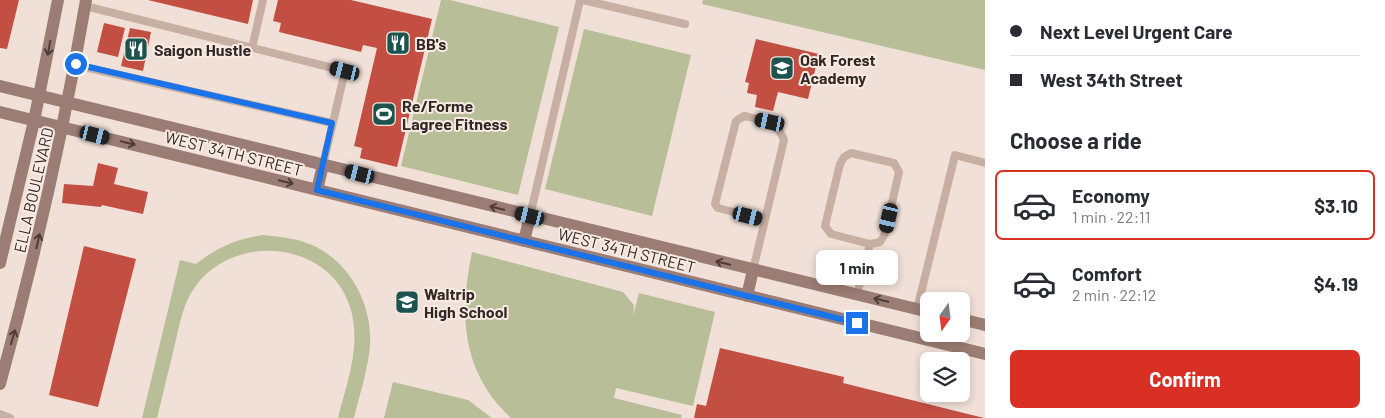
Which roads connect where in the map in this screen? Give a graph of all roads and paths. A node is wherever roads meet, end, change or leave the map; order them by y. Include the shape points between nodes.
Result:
1 (58, 0) edge
2 (263, 0) edge
3 (582, 0) edge
4 (86, 3) edge
5 (685, 24) dead end
6 (252, 48) junction
7 (76, 64) junction
8 (0, 86) edge
9 (39, 96) junction
10 (69, 103) junction
11 (0, 112) edge
12 (34, 121) junction
13 (332, 123) junction
14 (64, 128) junction
15 (985, 163) edge
16 (323, 165) junction
17 (317, 190) junction
18 (530, 216) junction
19 (764, 220) junction
20 (524, 241) junction
21 (870, 244) junction
22 (2, 247) edge
23 (0, 263) edge
24 (753, 270) junction
25 (927, 292) edge
26 (857, 295) junction
27 (747, 296) junction
28 (920, 309) edge
29 (970, 321) edge
30 (985, 325) edge
31 (985, 354) edge
32 (0, 384) edge
33 (0, 414) edge
34 (10, 418) edge

1 -> 9 main road, ELLA BOULEVARD
2 - 6 lane
3 - 5 lane
3 - 18 lane
4 - 6 lane
4 - 7 main road, ELLA BOULEVARD
6 - 13 lane via 345,71
7 - 10 main road, ELLA BOULEVARD
7 - 13 lane
8 - 9 main road, WEST 34TH STREET
9 - 10 main road, WEST 34TH STREET
9 - 12 main road, ELLA BOULEVARD
10 - 14 main road, ELLA BOULEVARD
10 - 16 main road, WEST 34TH STREET
11 - 12 main road, WEST 34TH STREET
12 - 14 main road, WEST 34TH STREET
12 - 22 main road, ELLA BOULEVARD
13 - 16 lane
14 -> 17 main road, WEST 34TH STREET
32 -> 14 main road, ELLA BOULEVARD via 27,288
15 - 25 lane via 955,155
16 - 17 main road
18 -> 16 main road, WEST 34TH STREET
17 - 20 main road, WEST 34TH STREET
18 - 20 main road
24 -> 18 main road, WEST 34TH STREET
19 - 19 lane via 784,140 781,130 770,122 744,116 736,121 715,204 718,208
19 - 24 lane
20 - 27 main road, WEST 34TH STREET
21 - 21 lane via 880,242 885,234 899,172 894,164 851,153 840,164 825,226 831,234
21 - 26 lane
22 - 23 main road, ELLA BOULEVARD
24 - 26 main road, WEST 34TH STREET
24 - 27 main road
28 -> 26 main road, WEST 34TH STREET
27 - 31 main road, WEST 34TH STREET
29 - 30 main road
33 - 34 lane

